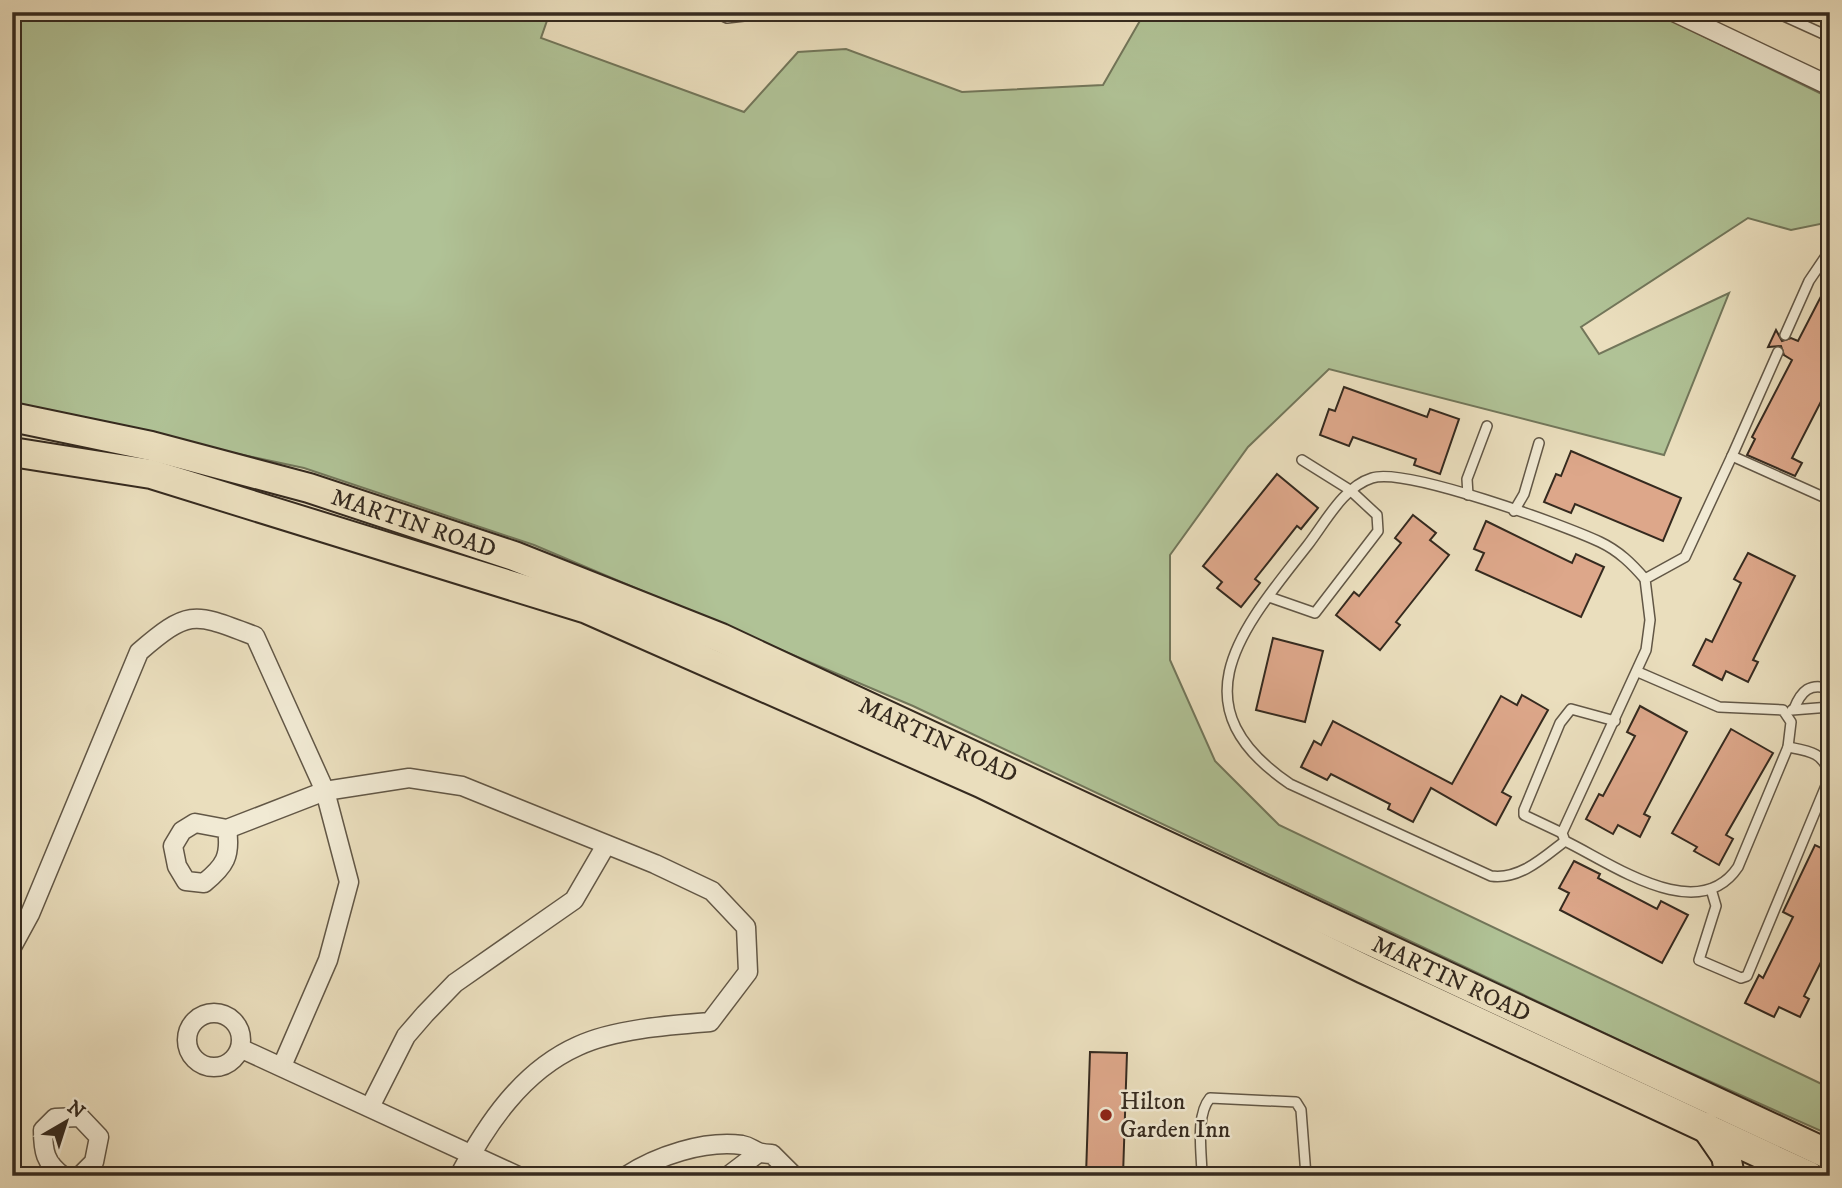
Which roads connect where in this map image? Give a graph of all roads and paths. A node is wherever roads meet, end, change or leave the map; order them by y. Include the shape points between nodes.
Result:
1 (714, 12) edge
2 (779, 12) edge
3 (1674, 12) edge
4 (1776, 12) edge
5 (1830, 37) edge
6 (1830, 86) edge
7 (1830, 250) edge
8 (1785, 335) dead end
9 (1778, 352) dead end
10 (12, 417) edge
11 (1487, 426) dead end
12 (1539, 443) dead end
13 (12, 452) edge
14 (1732, 456) junction
15 (1302, 460) dead end
16 (1350, 490) junction
17 (1468, 495) junction
18 (1830, 500) edge
19 (1514, 511) junction
20 (1645, 579) junction
21 (1269, 597) junction
22 (1638, 672) junction
23 (1830, 690) edge
24 (1830, 707) edge
25 (1794, 709) junction
26 (1783, 710) junction
27 (1615, 721) junction
28 (1788, 747) junction
29 (1830, 776) edge
30 (326, 791) junction
31 (227, 829) dead end
32 (1564, 837) junction
33 (606, 845) junction
34 (1711, 889) junction
35 (12, 947) edge
36 (242, 1049) dead end
37 (282, 1066) junction
38 (370, 1107) junction
39 (1706, 1127) junction
40 (471, 1154) junction
41 (757, 1154) junction
42 (1830, 1156) edge
43 (1775, 1159) junction
44 (63, 1176) edge
45 (80, 1176) edge
46 (459, 1176) edge
47 (518, 1176) edge
48 (626, 1176) edge
49 (728, 1176) edge
50 (794, 1176) edge
51 (1202, 1176) edge
52 (1306, 1176) edge
53 (1730, 1176) edge
54 (1742, 1176) edge
55 (1809, 1176) edge

1 - 2 lane via 727,19
3 - 6 street
4 - 5 lane
7 - 8 lane via 1809,281
9 - 14 lane
10 - 42 main road, MARTIN ROAD via 151,446 309,488 514,556 721,638
11 - 17 lane via 1467,479
12 - 19 lane via 1524,494
13 - 39 main road, MARTIN ROAD via 151,474 587,609 981,783 1364,969
14 - 18 lane
14 - 20 lane via 1685,557
15 - 16 lane
16 - 17 lane via 1375,477 1411,480
16 - 21 lane
16 - 21 lane via 1377,515 1378,531 1315,613
17 - 19 lane
19 - 20 lane via 1600,542 1626,558
20 - 22 lane via 1650,620
21 - 32 lane via 1237,647 1228,689 1235,728 1245,747 1264,766 1290,784 1491,876 1517,873 1539,861
22 - 26 lane via 1724,708
22 - 27 lane
23 - 25 lane via 1810,687
24 - 25 lane
25 - 26 lane
26 - 28 lane via 1791,722
27 - 32 lane
27 - 32 lane via 1571,709 1560,723 1524,815
28 - 29 lane via 1816,752
28 - 34 lane via 1738,867
29 - 34 lane via 1747,976 1741,978 1699,960 1716,906
30 - 31 street
30 - 33 street via 409,778 462,786
30 - 35 street via 254,636 204,617 171,624 139,652
30 - 37 street via 349,882 328,960
32 - 34 lane via 1668,892
33 - 38 street via 574,900 455,983 425,1014 406,1036
33 - 40 street via 712,891 746,926 748,972 710,1022 650,1027 578,1046 524,1081
36 - 37 street
37 - 38 street
38 - 40 street
39 - 43 main road, MARTIN ROAD
39 - 53 main road via 1726,1156
40 - 46 street
40 - 47 street
41 - 48 street via 743,1145 701,1147
41 - 49 street
41 - 50 street via 772,1154
43 - 54 main road
43 - 55 main road, MARTIN ROAD
44 - 45 street via 43,1152 43,1130 55,1118 80,1117 99,1137 94,1162
51 - 52 lane via 1202,1117 1210,1098 1296,1102 1301,1110

